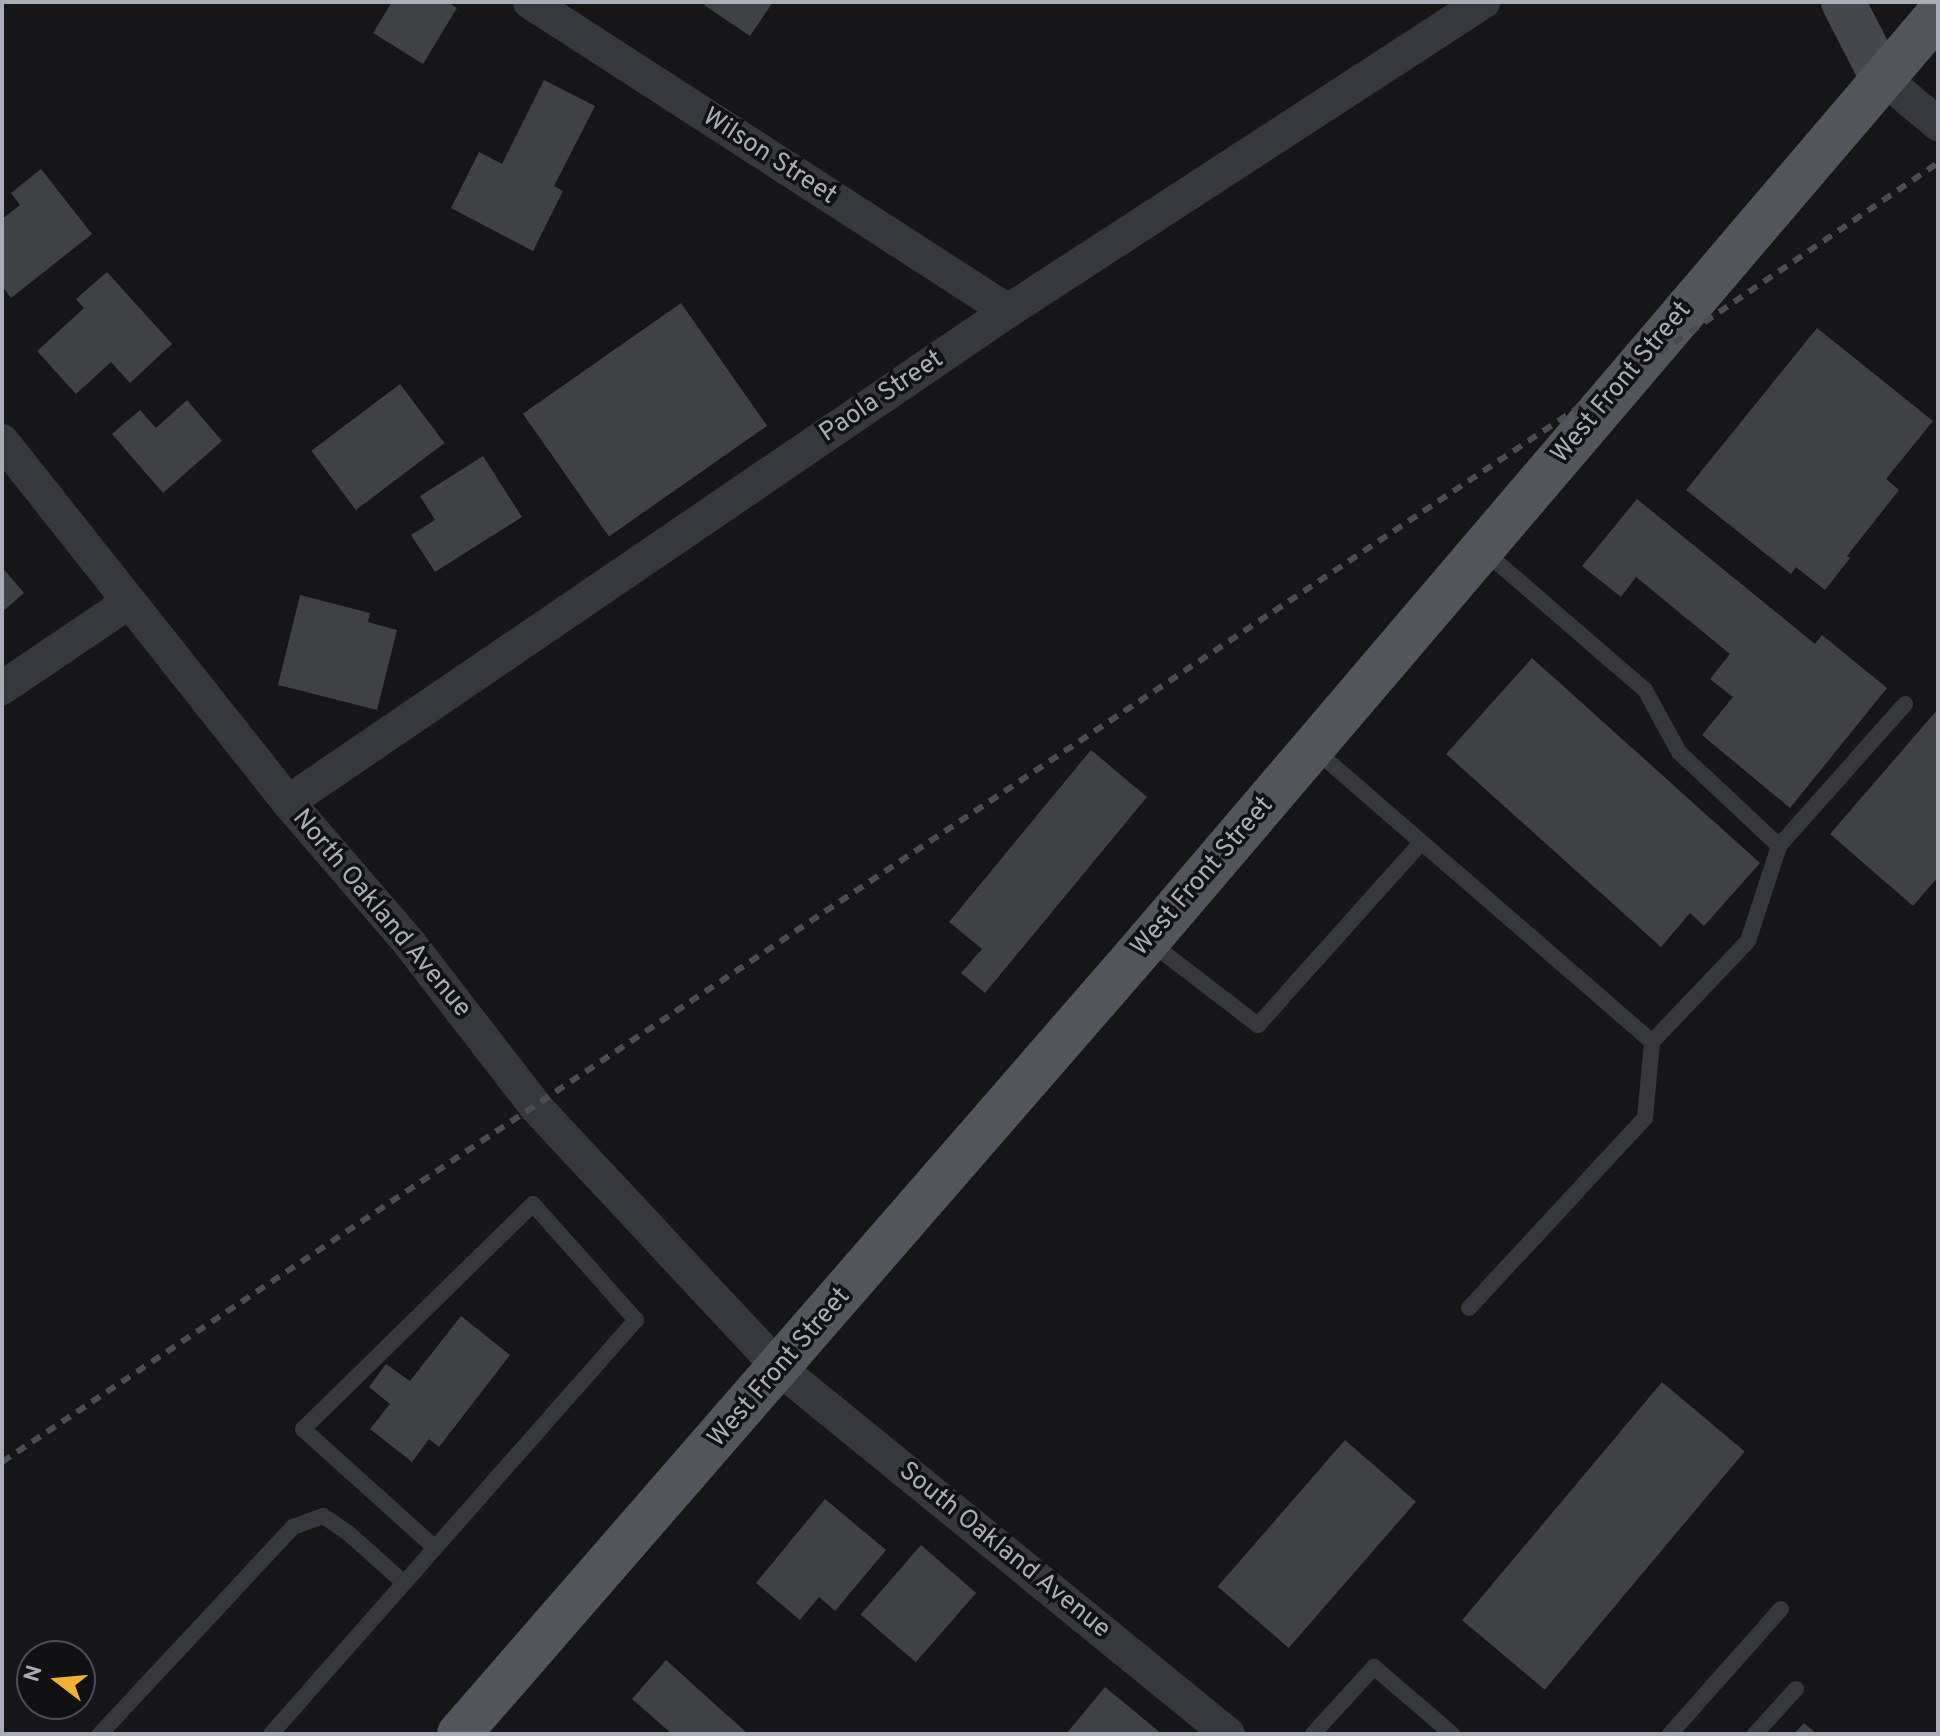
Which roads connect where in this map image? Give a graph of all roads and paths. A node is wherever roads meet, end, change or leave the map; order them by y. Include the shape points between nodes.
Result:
1 (530, 2) edge
2 (1483, 2) edge
3 (1843, 2) edge
4 (1938, 14) edge
5 (1881, 76) junction
6 (1938, 124) edge
7 (1008, 311) junction
8 (2, 441) edge
9 (1481, 548) junction
10 (129, 602) junction
11 (2, 688) edge
12 (1905, 704) dead end
13 (1313, 748) junction
14 (288, 802) junction
15 (1420, 844) junction
16 (1779, 846) junction
17 (1148, 941) junction
18 (1652, 1042) junction
19 (1469, 1308) dead end
20 (780, 1369) junction
21 (435, 1548) junction
22 (404, 1583) junction
23 (1781, 1609) dead end
24 (1796, 1689) dead end
25 (1210, 1729) edge
26 (100, 1734) edge
27 (271, 1734) edge
28 (459, 1734) edge
29 (1313, 1734) edge
30 (1452, 1734) edge
31 (1670, 1734) edge
32 (1755, 1734) edge

1 - 7 street, Wilson Street
2 - 7 street, Paola Street
3 - 5 main road
4 - 5 main road, West Front Street
5 - 6 street
5 - 9 main road, West Front Street
7 - 14 street, Paola Street
8 - 10 street, North Oakland Avenue
9 - 13 main road, West Front Street
9 - 16 lane via 1645,690 1679,752
10 - 11 street
10 - 14 street, North Oakland Avenue
12 - 16 lane
13 - 15 lane
13 - 17 main road, West Front Street
14 - 20 street, North Oakland Avenue via 410,944 535,1106
15 - 17 lane via 1258,1025
15 - 18 lane
16 - 18 lane via 1748,941
17 - 20 main road, West Front Street
18 - 19 lane via 1645,1118
20 - 25 street, South Oakland Avenue
20 - 28 main road, West Front Street
21 - 21 lane via 636,1320 533,1204 303,1429
21 - 22 lane
22 - 26 lane via 323,1516 293,1527
22 - 27 lane
23 - 31 lane
24 - 32 lane
29 - 30 lane via 1374,1667

